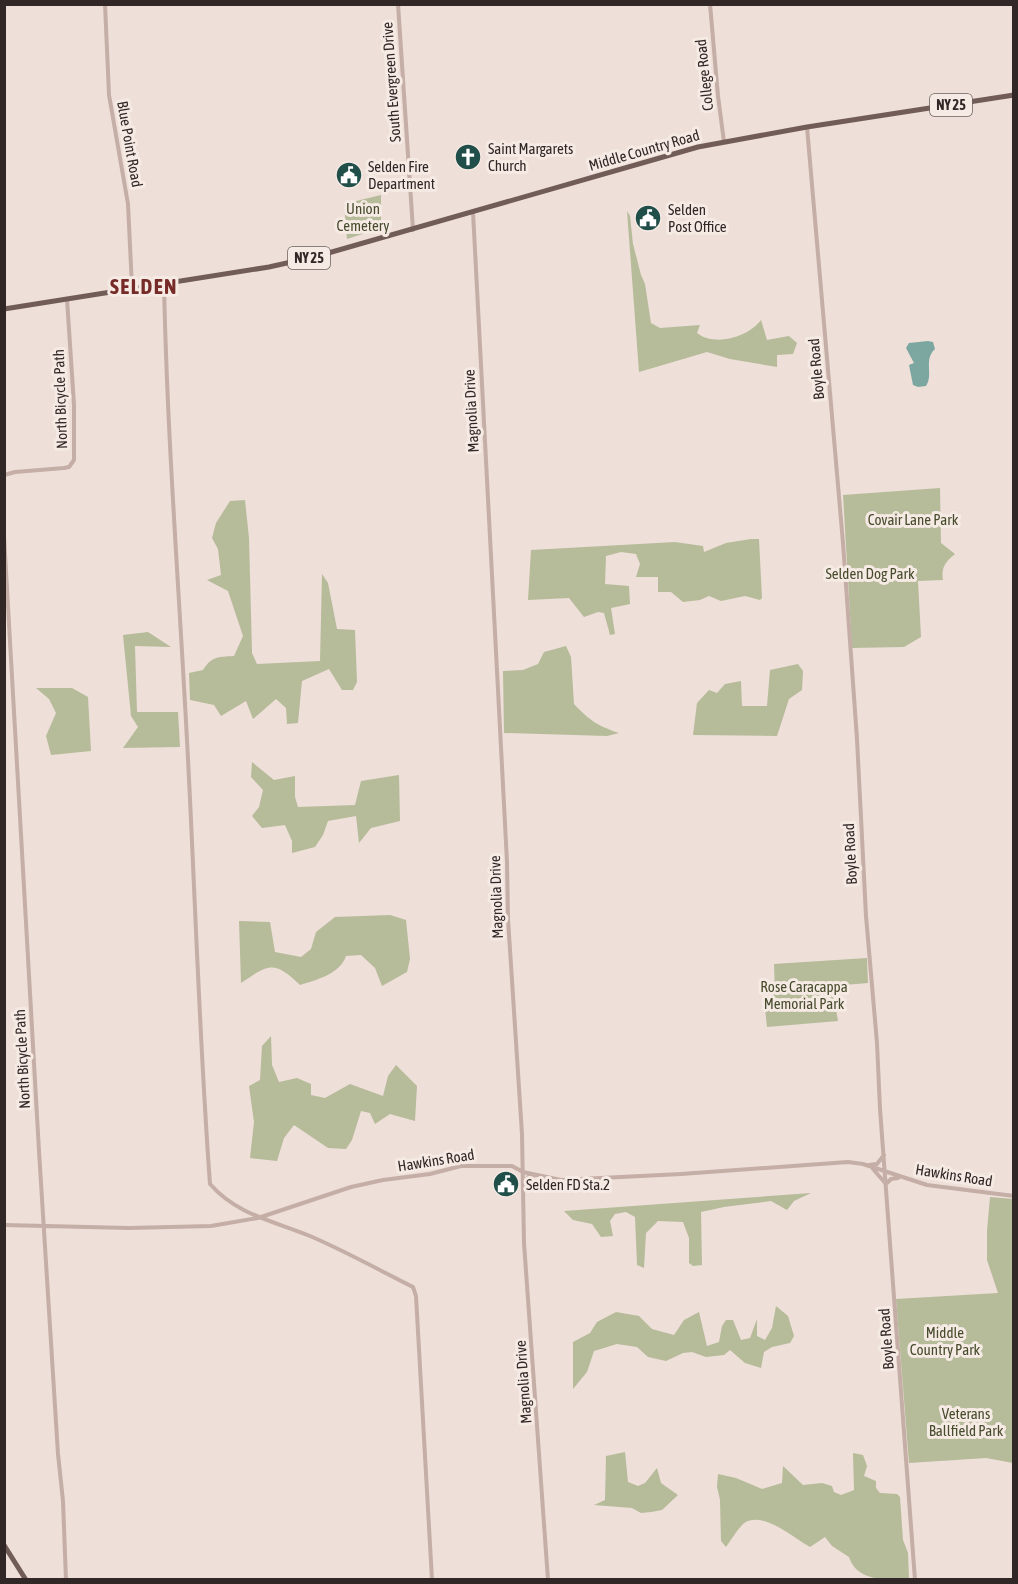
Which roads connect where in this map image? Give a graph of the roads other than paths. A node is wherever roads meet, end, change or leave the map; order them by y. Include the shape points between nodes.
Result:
1 (105, 4) edge
2 (398, 4) edge
3 (710, 4) edge
4 (1014, 95) edge
5 (807, 127) junction
6 (724, 142) junction
7 (472, 212) junction
8 (413, 230) junction
9 (164, 283) junction
10 (132, 287) junction
11 (68, 299) junction
12 (4, 309) edge
13 (4, 475) edge
14 (4, 536) edge
15 (884, 1154) junction
16 (868, 1165) junction
17 (523, 1172) junction
18 (886, 1173) junction
19 (536, 1175) junction
20 (902, 1178) junction
21 (886, 1184) junction
22 (523, 1185) junction
23 (1014, 1196) edge
24 (258, 1218) junction
25 (4, 1225) edge
26 (44, 1227) junction
27 (4, 1545) edge
28 (26, 1580) edge
29 (66, 1580) edge
30 (432, 1580) edge
31 (548, 1580) edge
32 (915, 1580) edge

1 - 10 street, Blue Point Road via 109,95 128,204
2 - 8 street, South Evergreen Drive
3 - 6 street, College Road
4 - 5 main road, Middle Country Road / NY 25
5 - 6 main road, Middle Country Road / NY 25
5 - 15 street, Boyle Road via 843,543
6 - 7 main road, Middle Country Road / NY 25
7 - 8 main road, Middle Country Road / NY 25
7 - 17 street, Magnolia Drive
8 - 9 main road, Middle Country Road / NY 25 via 274,266
9 - 10 main road, Middle Country Road / NY 25
9 - 24 street via 210,1184 230,1203
10 - 11 main road, Middle Country Road / NY 25
11 - 12 main road, Middle Country Road / NY 25
11 - 13 street, North Bicycle Path via 74,460 69,467
14 - 26 street, North Bicycle Path
15 - 16 street via 877,1164
15 - 18 street, Boyle Road
16 - 18 street, Hawkins Road
16 - 19 street, Hawkins Road via 848,1161 574,1180
16 - 21 street
17 - 19 street, Hawkins Road
17 - 22 street, Magnolia Drive
17 - 24 street, Hawkins Road via 512,1166 461,1166 351,1187
18 - 20 street, Hawkins Road
18 - 21 street, Boyle Road
19 - 22 street
20 - 21 street
20 - 23 street, Hawkins Road
21 - 32 street, Boyle Road
22 - 31 street, Magnolia Drive
24 - 26 street, Hawkins Road via 206,1227
24 - 30 street via 309,1236 413,1287
25 - 26 street, Hawkins Road
26 - 29 street, North Bicycle Path
27 - 28 main road

